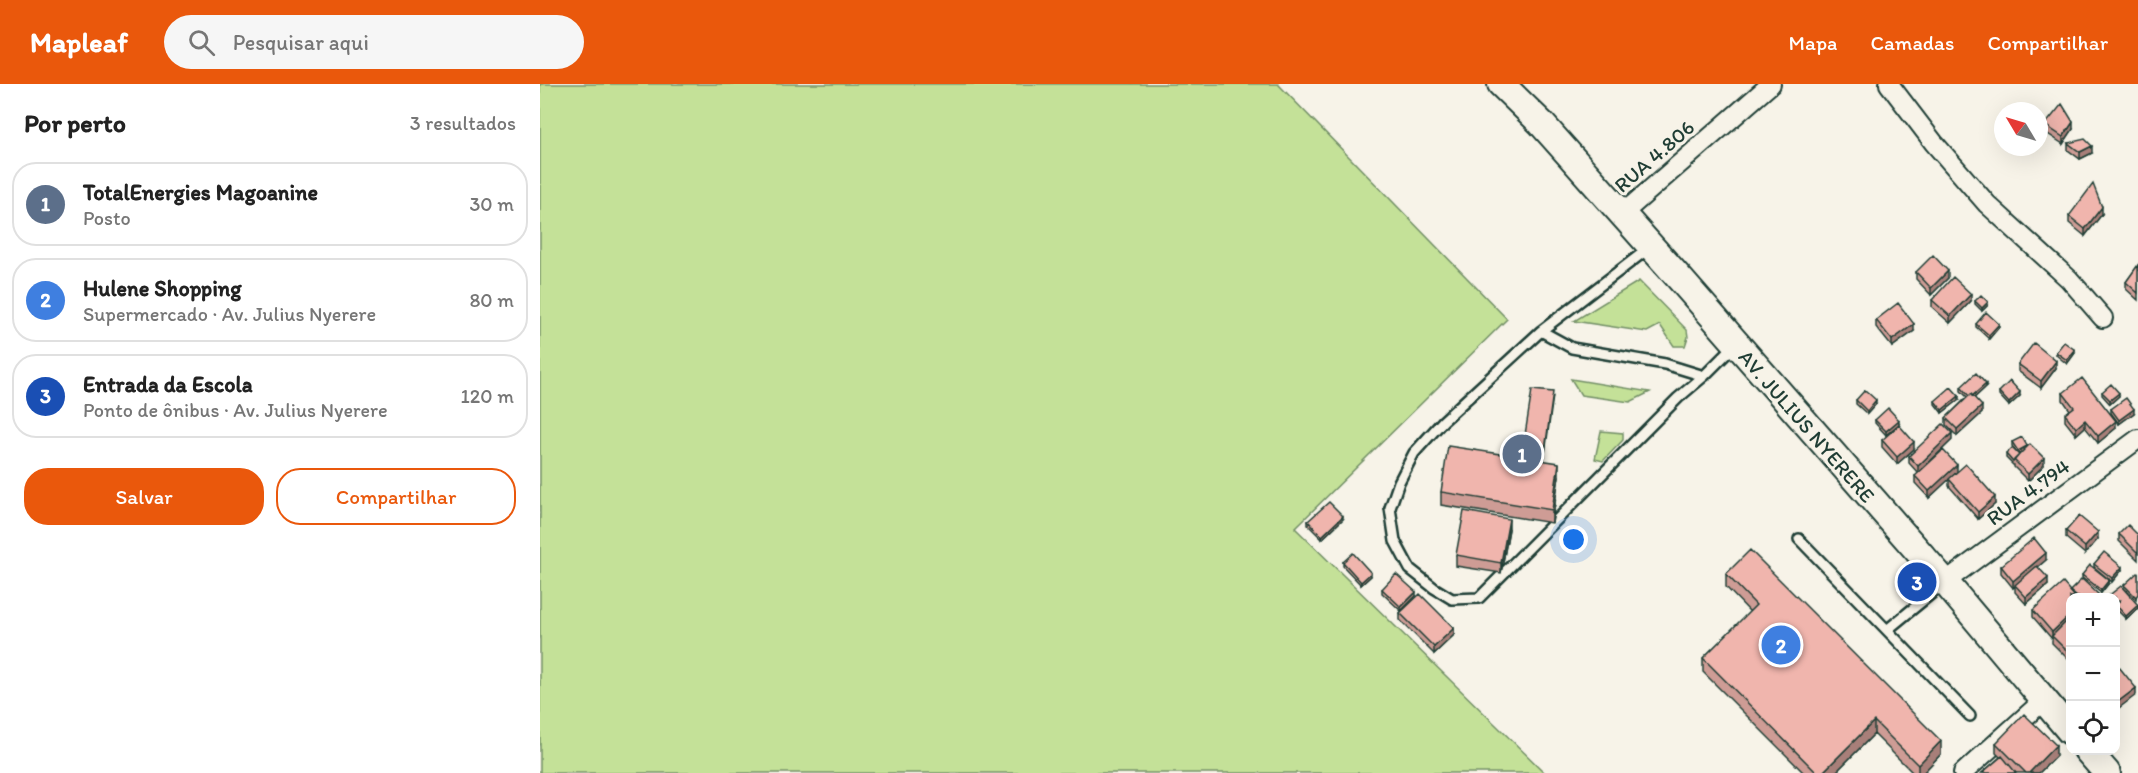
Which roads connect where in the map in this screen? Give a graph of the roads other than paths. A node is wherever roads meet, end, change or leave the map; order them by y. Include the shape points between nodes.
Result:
1 (1502, 84) edge
2 (1517, 84) edge
3 (1771, 84) edge
4 (1889, 84) edge
5 (1541, 123) junction
6 (1622, 215) junction
7 (1651, 247) junction
8 (2103, 318) dead end
9 (1541, 331) junction
10 (1736, 344) junction
11 (1704, 376) junction
12 (2138, 439) edge
13 (1799, 540) dead end
14 (1945, 582) junction
15 (1887, 630) junction
16 (2044, 700) junction
17 (1970, 716) dead end
18 (2066, 726) edge
19 (2091, 755) edge
20 (1963, 773) edge
21 (2107, 773) edge

1 - 5 main road, AV. JULIUS NYERERE
2 - 5 main road, AV. JULIUS NYERERE
3 - 6 street, RUA 4.806
4 - 8 street via 1987,204 2069,279
5 - 6 main road, AV. JULIUS NYERERE
6 - 7 main road, AV. JULIUS NYERERE
7 - 9 lane
7 - 10 main road, AV. JULIUS NYERERE
9 - 11 lane via 1572,348 1665,364
9 - 11 lane via 1443,420 1414,453 1390,508 1395,541 1410,569 1452,598 1479,598
10 - 11 lane
10 - 14 main road, AV. JULIUS NYERERE
12 - 14 street, RUA 4.794
13 - 15 lane
14 - 15 lane
14 - 16 main road, AV. JULIUS NYERERE
15 - 17 lane
16 - 18 main road, AV. JULIUS NYERERE
16 - 20 street
19 - 21 main road

